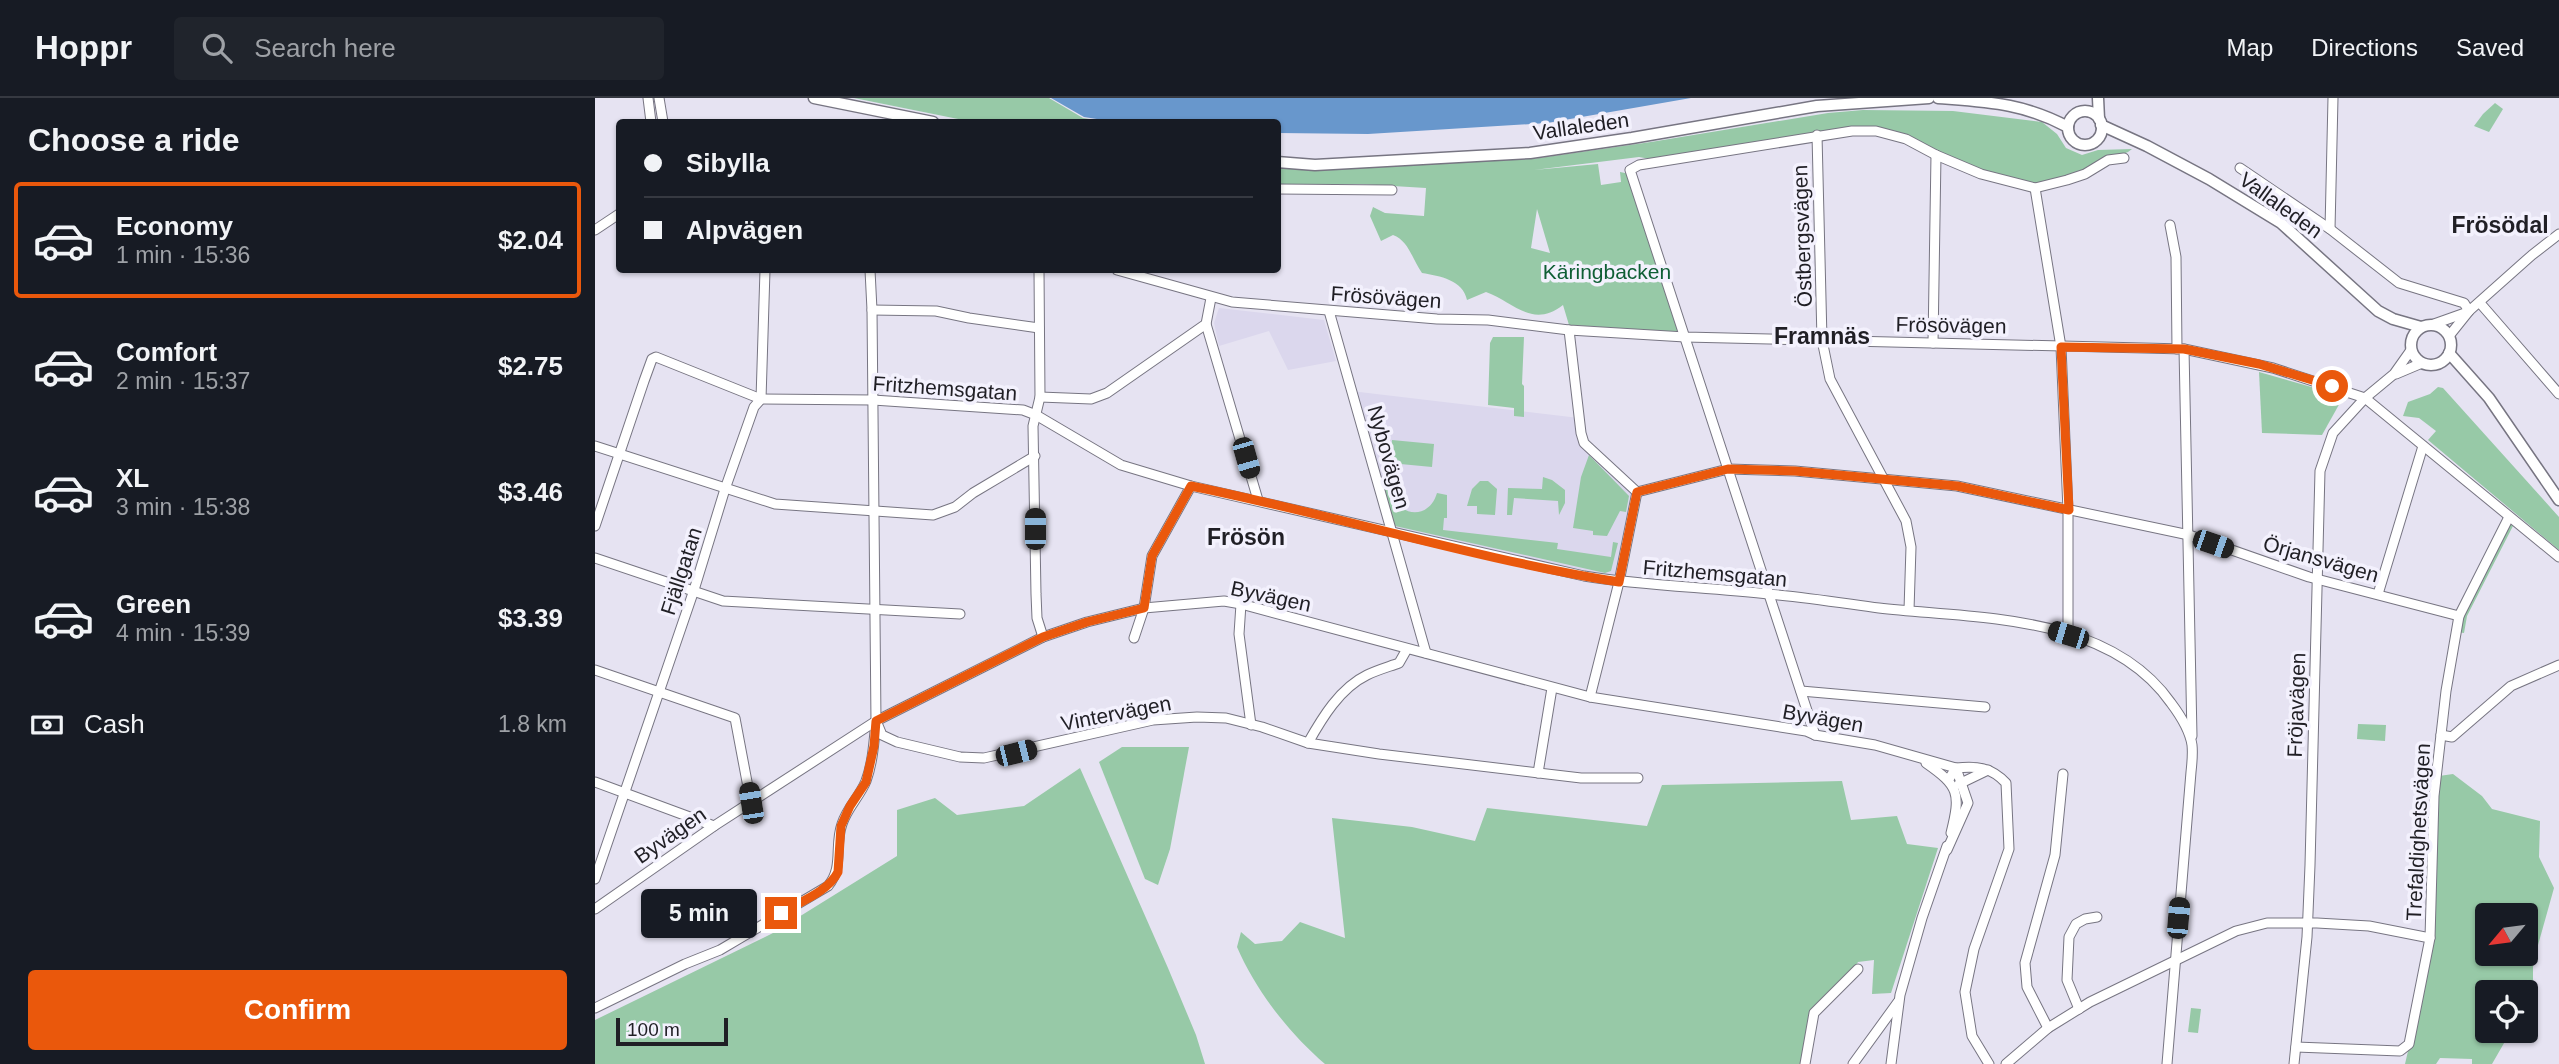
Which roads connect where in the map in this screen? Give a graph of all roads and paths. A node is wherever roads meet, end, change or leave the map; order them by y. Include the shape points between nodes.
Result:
1 (647, 98) edge
2 (659, 98) edge
3 (814, 98) edge
4 (842, 98) edge
5 (1929, 98) edge
6 (1938, 98) edge
7 (2091, 98) edge
8 (2098, 98) edge
9 (2333, 98) edge
10 (865, 108) junction
11 (2077, 114) junction
12 (2045, 115) junction
13 (650, 119) edge
14 (662, 119) edge
15 (918, 119) edge
16 (2100, 122) junction
17 (2068, 127) junction
18 (1817, 135) junction
19 (2096, 141) junction
20 (2133, 141) junction
21 (1936, 155) junction
22 (2124, 158) dead end
23 (1281, 162) edge
24 (2240, 168) dead end
25 (2035, 188) junction
26 (1281, 189) edge
27 (1392, 190) dead end
28 (616, 216) edge
29 (2170, 225) dead end
30 (2330, 229) junction
31 (595, 230) edge
32 (2559, 234) edge
33 (765, 273) edge
34 (870, 273) edge
35 (1039, 273) edge
36 (1127, 273) edge
37 (1212, 298) junction
38 (2480, 303) junction
39 (872, 310) junction
40 (1329, 311) junction
41 (2469, 311) junction
42 (2393, 319) junction
43 (1206, 324) junction
44 (2434, 324) junction
45 (2421, 327) junction
46 (1039, 328) junction
47 (1569, 330) junction
48 (2449, 336) junction
49 (1685, 337) junction
50 (1822, 340) junction
51 (1933, 343) junction
52 (2061, 347) junction
53 (2411, 348) junction
54 (2181, 349) junction
55 (2445, 358) junction
56 (2422, 363) junction
57 (2394, 374) junction
58 (2559, 394) edge
59 (1040, 397) junction
60 (2365, 398) junction
61 (761, 399) junction
62 (873, 400) junction
63 (1036, 415) junction
64 (595, 446) edge
65 (2423, 446) junction
66 (619, 454) junction
67 (1035, 456) junction
68 (1728, 469) junction
69 (1885, 479) junction
70 (1191, 486) junction
71 (725, 489) junction
72 (1637, 492) junction
73 (1258, 500) junction
74 (2559, 500) edge
75 (2069, 510) junction
76 (874, 511) junction
77 (2509, 517) junction
78 (595, 526) edge
79 (1392, 533) junction
80 (2189, 535) junction
81 (2559, 557) edge
82 (595, 558) edge
83 (2318, 578) junction
84 (1619, 582) junction
85 (694, 590) junction
86 (1769, 594) junction
87 (2378, 594) junction
88 (1241, 604) junction
89 (1144, 608) junction
90 (875, 610) junction
91 (1909, 610) junction
92 (960, 614) dead end
93 (2459, 616) junction
94 (2068, 635) junction
95 (1043, 637) junction
96 (1134, 638) dead end
97 (1407, 649) junction
98 (1426, 653) junction
99 (2559, 665) edge
100 (595, 670) edge
101 (1552, 688) junction
102 (1801, 691) junction
103 (659, 692) junction
104 (1590, 697) junction
105 (1985, 707) dead end
106 (876, 721) junction
107 (1251, 725) junction
108 (1815, 735) junction
109 (2441, 735) junction
110 (1308, 743) junction
111 (2192, 744) junction
112 (1921, 759) junction
113 (1956, 768) junction
114 (1988, 770) junction
115 (1538, 773) junction
116 (2063, 774) dead end
117 (1638, 778) dead end
118 (595, 782) edge
119 (1955, 783) junction
120 (625, 792) junction
121 (751, 803) junction
122 (714, 826) junction
123 (595, 879) edge
124 (595, 909) edge
125 (2097, 917) dead end
126 (2307, 923) junction
127 (2430, 938) junction
128 (2174, 961) junction
129 (1858, 970) dead end
130 (1899, 1000) junction
131 (595, 1008) edge
132 (2079, 1009) junction
133 (2048, 1028) junction
134 (2296, 1047) junction
135 (1805, 1064) edge
136 (1853, 1064) edge
137 (1891, 1064) edge
138 (1989, 1064) edge
139 (2006, 1064) edge
140 (2167, 1064) edge
141 (2294, 1064) edge

1 - 13 street
2 - 14 street
3 - 10 main road
4 - 10 main road
5 - 23 main road, Vallaleden via 1817,106 1530,153
6 - 12 main road via 2011,104
7 - 11 main road
8 - 16 main road
9 - 30 street
10 - 15 main road
11 - 12 main road
11 - 16 main road via 2091,112
11 - 17 main road
12 - 17 main road
16 - 19 main road
16 - 20 main road, Vallaleden
17 - 19 main road via 2071,139 2079,144
18 - 21 street via 1876,131 1906,139
18 - 49 street via 1630,170
18 - 50 street, Östbergsvägen
19 - 20 main road, Vallaleden
20 - 42 main road, Vallaleden via 2209,179 2281,223 2361,297
21 - 25 street via 1981,174
21 - 51 street
22 - 25 street
24 - 30 street
25 - 52 street
26 - 27 street
28 - 31 street
29 - 54 street
30 - 41 street via 2399,283 2464,303
32 - 38 street
33 - 61 street, Fjällgatan
34 - 39 street
35 - 46 street
36 - 37 street, Frösövägen
37 - 40 street, Frösövägen
37 - 43 street
38 - 41 street
38 - 58 street
39 - 46 street via 936,311
39 - 62 street
40 - 47 street, Frösövägen
40 - 79 street, Nybovägen
41 - 44 street
41 - 48 street
42 - 45 main road, Vallaleden
42 - 53 main road, Vallaleden
43 - 59 street via 1107,393 1091,398
43 - 73 street
44 - 45 main road
44 - 48 main road
45 - 53 main road via 2413,335
46 - 59 street
47 - 49 street, Frösövägen
47 - 72 street via 1584,443
48 - 55 main road
49 - 50 street, Frösövägen
49 - 68 street
50 - 51 street, Frösövägen
50 - 69 street, Östbergsvägen via 1831,379
51 - 52 street, Frösövägen
52 - 54 street, Frösövägen
52 - 75 street
53 - 56 main road
53 - 57 street, Fröjavägen
54 - 60 street, Frösövägen via 2273,368
54 - 80 street
55 - 56 main road via 2434,365
55 - 74 main road via 2468,374 2496,408
56 - 57 street, Fröjavägen
57 - 60 street, Fröjavägen
59 - 63 street
60 - 65 street, Frösövägen
60 - 83 street, Fröjavägen via 2333,433 2320,471
61 - 62 street, Fritzhemsgatan
61 - 66 street, Fritzhemsgatan via 656,357
61 - 71 street, Fjällgatan via 754,407
62 - 63 street, Fritzhemsgatan via 1023,410
62 - 76 street
63 - 67 street
63 - 70 street, Fritzhemsgatan via 1121,465
64 - 66 street
65 - 77 street, Frösövägen
65 - 87 street
66 - 71 street
66 - 78 street
67 - 76 street via 944,511
67 - 95 street via 1035,593
68 - 69 street, Örjansvägen
68 - 72 street, Örjansvägen
68 - 86 street
69 - 75 street, Örjansvägen via 1957,486
69 - 91 street, Östbergsvägen via 1910,533
70 - 73 street, Fritzhemsgatan
70 - 89 street via 1152,556
71 - 76 street via 775,504
71 - 85 street, Fjällgatan
72 - 84 street
73 - 79 street, Fritzhemsgatan
75 - 80 street, Örjansvägen
75 - 94 street
76 - 90 street
77 - 81 street, Frösövägen
77 - 93 street, Trefaldighetsvägen
79 - 84 street, Fritzhemsgatan
79 - 98 street, Nybovägen
80 - 83 street, Örjansvägen
80 - 111 street
82 - 85 street
83 - 87 street, Örjansvägen
83 - 126 street, Fröjavägen
84 - 86 street, Fritzhemsgatan
84 - 104 street
85 - 90 street via 723,601
85 - 103 street, Fjällgatan
86 - 91 street, Fritzhemsgatan
86 - 102 street
87 - 93 street, Örjansvägen
88 - 89 street, Byvägen via 1224,601
88 - 97 street, Byvägen
88 - 107 street via 1239,634
89 - 95 street, Byvägen
89 - 96 street
90 - 92 street
90 - 106 street
91 - 94 street, Fritzhemsgatan via 2014,621
93 - 109 street, Trefaldighetsvägen
94 - 111 street, Fritzhemsgatan via 2138,667 2180,715
95 - 106 street, Byvägen
97 - 98 street, Byvägen
97 - 110 street via 1399,663 1356,681 1322,718
98 - 101 street, Byvägen
99 - 109 street via 2511,686 2452,737
100 - 103 street
101 - 104 street, Byvägen
101 - 115 street
102 - 105 street
102 - 108 street
103 - 120 street, Fjällgatan
103 - 121 street via 735,718
104 - 108 street, Byvägen
106 - 107 street, Vintervägen via 882,735 897,742 984,758 1153,720 1226,718
106 - 121 street, Byvägen
106 - 131 street via 866,782 841,826 838,872 828,886 720,950
107 - 110 street, Vintervägen
108 - 112 street, Byvägen
109 - 127 street, Trefaldighetsvägen via 2434,796
110 - 115 street, Vintervägen
111 - 128 street, Fritzhemsgatan
112 - 113 street, Byvägen
112 - 119 street, Byvägen
113 - 114 street, Byvägen
113 - 119 street
114 - 119 street
114 - 138 street via 2006,783 2009,849 1974,949 1965,992 1972,1036
115 - 117 street, Vintervägen
116 - 133 street via 2055,855 2025,963 2027,987
118 - 120 street
119 - 130 street via 1957,810 1947,850
120 - 122 street
120 - 123 street, Fjällgatan
121 - 122 street, Byvägen
122 - 124 street, Byvägen
125 - 132 street via 2077,924 2069,937 2067,980
126 - 127 street via 2369,926
126 - 128 street via 2267,923
126 - 134 street, Fröjavägen
127 - 134 street, Trefaldighetsvägen via 2406,1049
128 - 132 street
128 - 140 street, Fritzhemsgatan
129 - 135 street via 1814,1013
130 - 136 street
130 - 137 street
132 - 133 street
133 - 139 street
134 - 141 street, Fröjavägen

